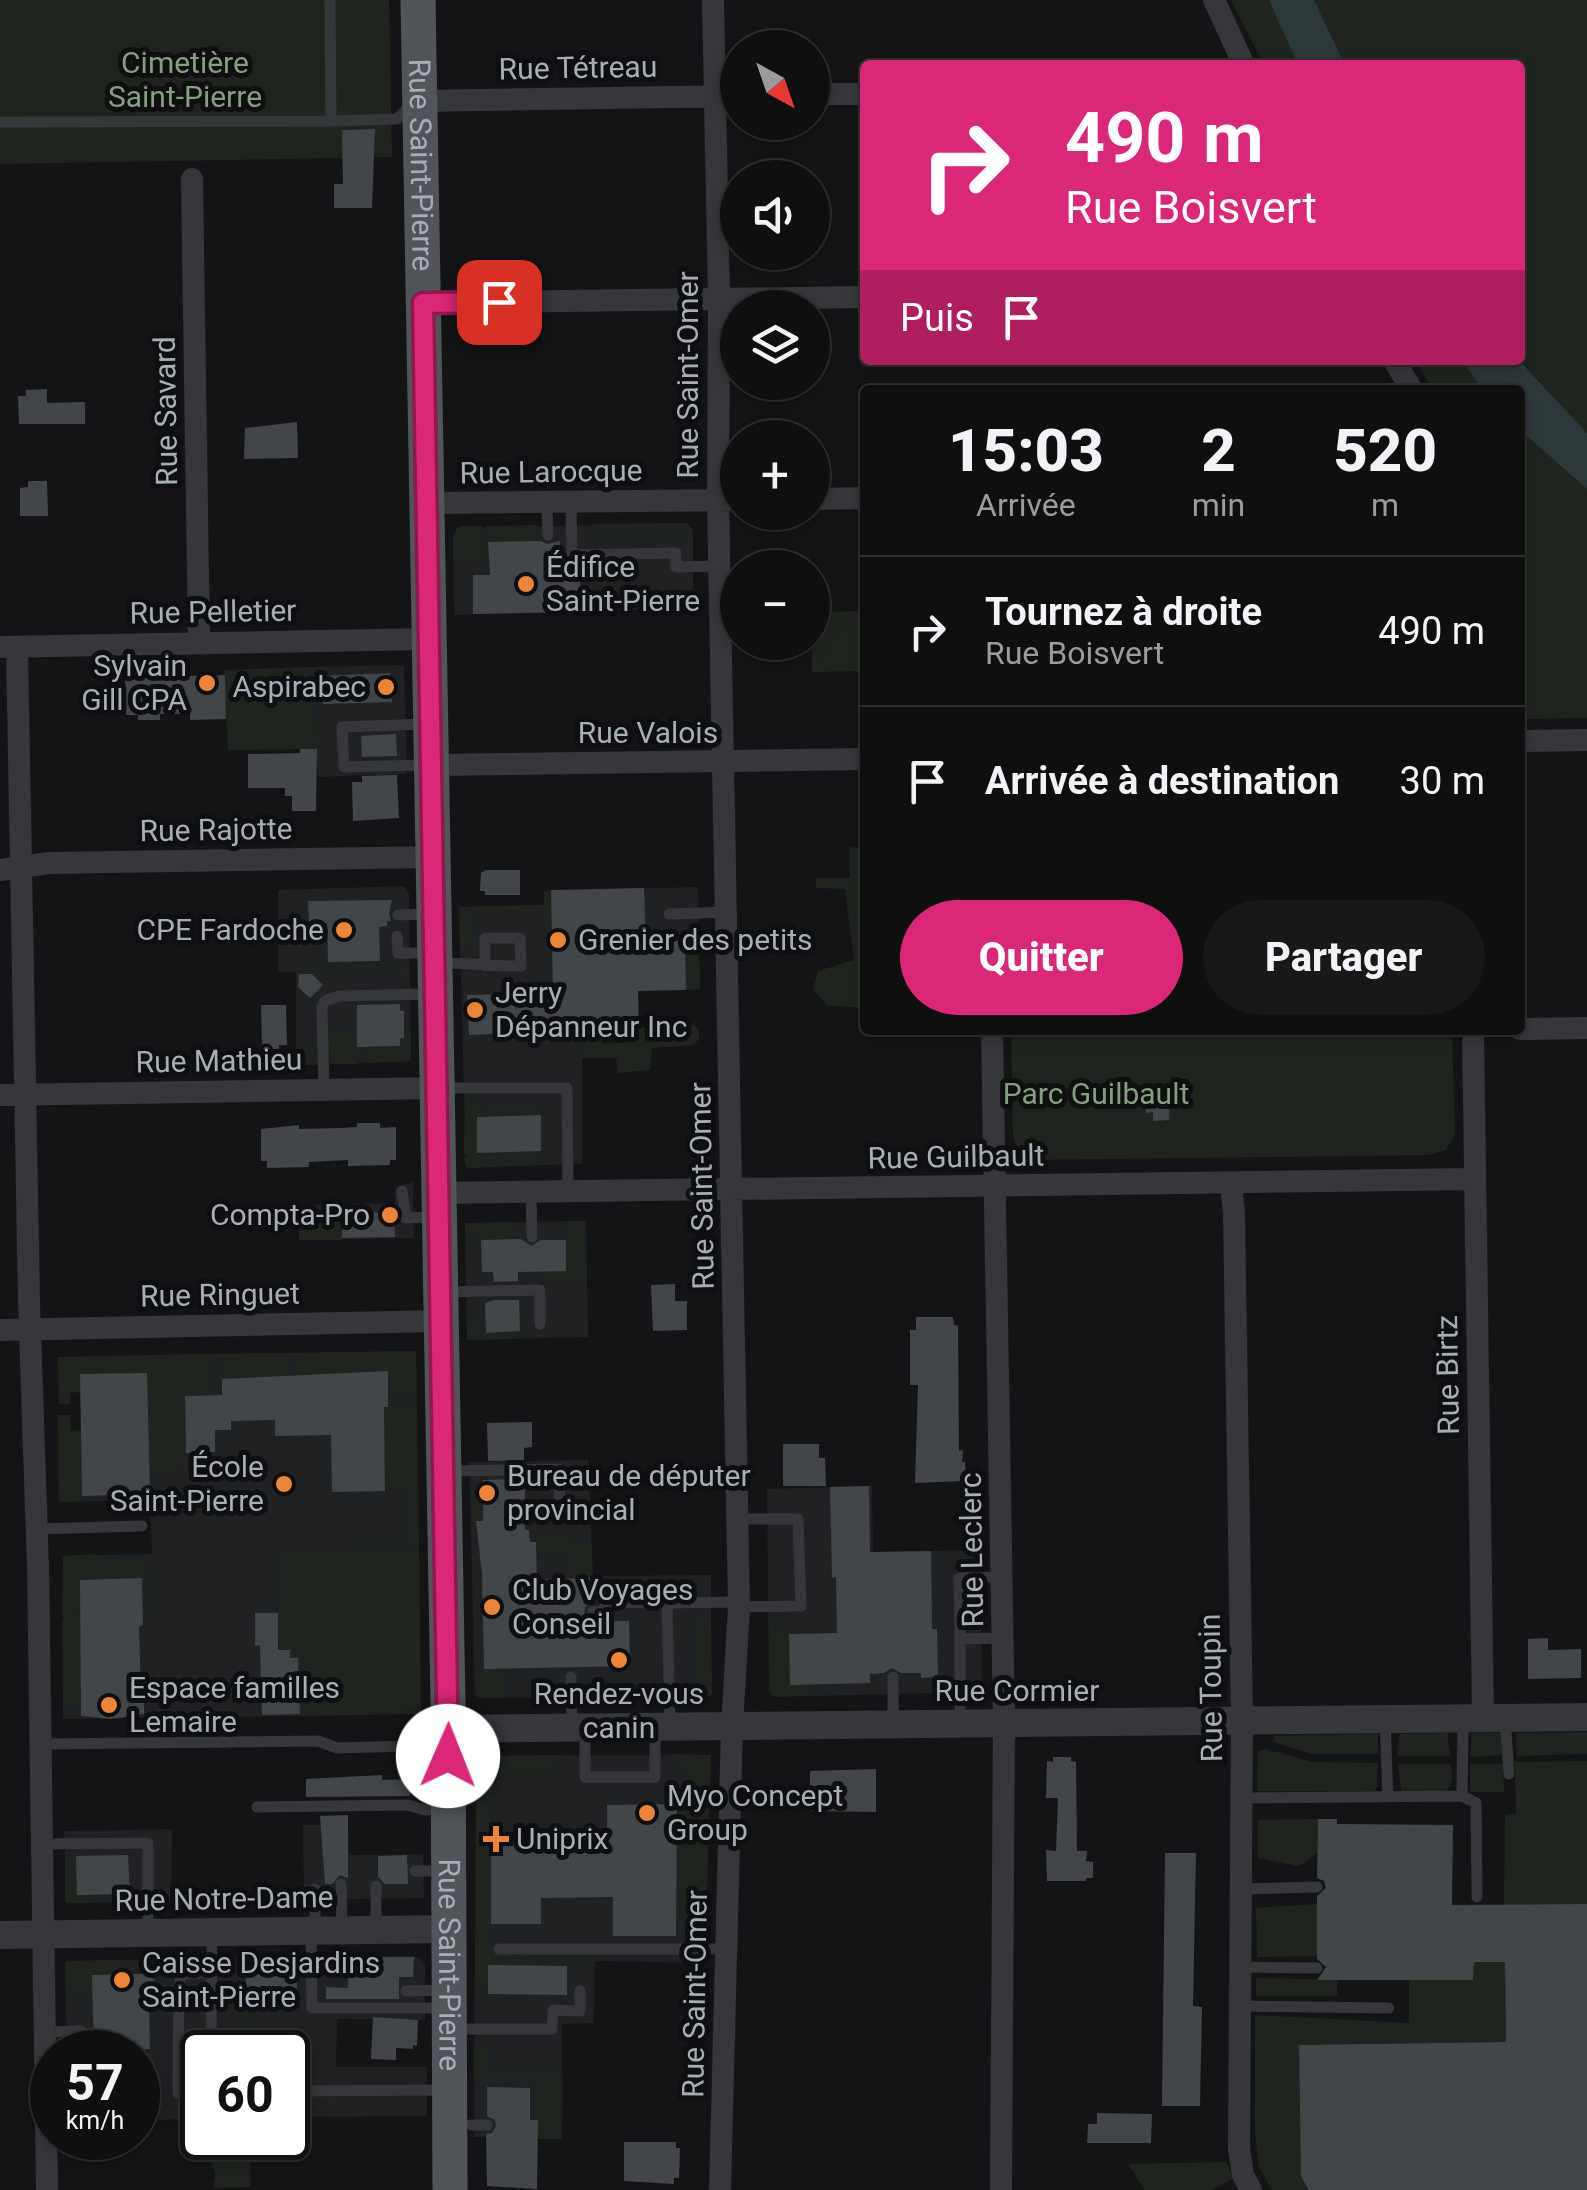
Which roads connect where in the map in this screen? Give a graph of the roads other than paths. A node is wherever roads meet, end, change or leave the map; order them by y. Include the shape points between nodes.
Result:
1 (330, 0) edge
2 (418, 0) edge
3 (713, 0) edge
4 (1214, 0) edge
5 (720, 52) edge
6 (1242, 60) edge
7 (830, 94) edge
8 (860, 94) edge
9 (720, 96) edge
10 (420, 101) junction
11 (331, 121) junction
12 (0, 122) edge
13 (724, 140) edge
14 (192, 179) dead end
15 (860, 297) edge
16 (719, 299) junction
17 (423, 303) junction
18 (724, 420) edge
19 (830, 498) edge
20 (860, 498) edge
21 (720, 500) edge
22 (547, 502) junction
23 (572, 502) junction
24 (426, 503) junction
25 (548, 535) dead end
26 (720, 566) edge
27 (428, 639) junction
28 (199, 642) junction
29 (9, 647) edge
30 (722, 660) edge
31 (430, 724) junction
32 (1525, 740) edge
33 (1587, 740) edge
34 (860, 759) edge
35 (724, 763) junction
36 (430, 764) junction
37 (432, 857) junction
38 (11, 868) edge
39 (728, 912) junction
40 (434, 913) junction
41 (398, 914) dead end
42 (669, 914) dead end
43 (397, 936) dead end
44 (485, 966) dead end
45 (435, 970) junction
46 (1525, 1028) edge
47 (1587, 1028) edge
48 (992, 1035) edge
49 (1473, 1035) edge
50 (438, 1088) junction
51 (324, 1090) junction
52 (0, 1094) edge
53 (25, 1094) junction
54 (1474, 1179) junction
55 (1231, 1184) junction
56 (997, 1186) junction
57 (731, 1189) junction
58 (402, 1191) dead end
59 (568, 1191) junction
60 (531, 1192) junction
61 (439, 1205) junction
62 (532, 1236) dead end
63 (441, 1306) junction
64 (540, 1324) dead end
65 (0, 1330) edge
66 (32, 1330) junction
67 (444, 1472) junction
68 (560, 1502) dead end
69 (737, 1519) junction
70 (142, 1526) dead end
71 (38, 1529) junction
72 (1002, 1577) junction
73 (667, 1603) junction
74 (739, 1604) junction
75 (593, 1612) dead end
76 (1003, 1638) junction
77 (960, 1639) junction
78 (571, 1677) dead end
79 (893, 1677) dead end
80 (1587, 1717) edge
81 (1484, 1718) junction
82 (1385, 1720) junction
83 (1242, 1722) junction
84 (1004, 1723) junction
85 (893, 1724) junction
86 (960, 1724) junction
87 (732, 1726) junction
88 (663, 1727) junction
89 (578, 1728) junction
90 (448, 1737) junction
91 (41, 1744) junction
92 (1509, 1774) dead end
93 (1388, 1796) junction
94 (1462, 1796) junction
95 (1241, 1798) junction
96 (256, 1807) dead end
97 (448, 1808) junction
98 (42, 1844) junction
99 (341, 1884) dead end
100 (376, 1886) dead end
101 (1318, 1887) dead end
102 (314, 1888) dead end
103 (1240, 1889) junction
104 (1477, 1897) dead end
105 (449, 1929) junction
106 (322, 1930) junction
107 (376, 1930) junction
108 (212, 1932) junction
109 (148, 1933) junction
110 (43, 1934) junction
111 (0, 1935) edge
112 (499, 1949) dead end
113 (726, 1949) junction
114 (1240, 1967) junction
115 (1317, 1968) dead end
116 (211, 1973) junction
117 (406, 1991) dead end
118 (580, 1991) dead end
119 (1240, 2006) junction
120 (1389, 2008) dead end
121 (449, 2009) junction
122 (44, 2030) edge
123 (211, 2030) edge
124 (449, 2089) junction
125 (310, 2091) edge
126 (180, 2092) edge
127 (472, 2125) dead end
128 (486, 2126) dead end
129 (47, 2160) edge
130 (48, 2190) edge
131 (450, 2190) edge
132 (720, 2190) edge
133 (1001, 2190) edge
134 (1251, 2190) edge

1 - 11 lane
2 - 10 main road, Rue Saint-Pierre
3 - 5 street, Rue Saint-Omer
4 - 6 street
7 - 8 street
9 - 10 street, Rue Tétreau
10 - 11 lane via 397,119
10 - 17 main road, Rue Saint-Pierre
11 - 12 lane
13 - 16 street, Rue Saint-Omer
14 - 28 street, Rue Savard
15 - 16 street
16 - 17 street
16 - 18 street, Rue Saint-Omer
17 - 24 main road, Rue Saint-Pierre
19 - 20 street
21 - 23 street, Rue Larocque
22 - 23 street, Rue Larocque
22 - 24 street, Rue Larocque
22 - 25 lane
23 - 26 lane via 572,555 676,553 676,567
24 - 27 main road, Rue Saint-Pierre
27 - 28 street, Rue Pelletier
27 - 31 main road, Rue Saint-Pierre
28 - 29 street, Rue Pelletier
29 - 38 street
30 - 35 street, Rue Saint-Omer
31 - 36 main road, Rue Saint-Pierre
31 - 36 lane via 342,726 344,767
32 - 33 street
34 - 35 street, Rue Valois
35 - 36 street, Rue Valois
35 - 39 street, Rue Saint-Omer
36 - 37 main road, Rue Saint-Pierre
37 - 38 street, Rue Rajotte
37 - 40 main road, Rue Saint-Pierre
38 - 53 street
39 - 42 lane
39 - 57 street, Rue Saint-Omer
40 - 41 lane
40 - 45 main road, Rue Saint-Pierre
43 - 45 lane via 397,951
44 - 45 lane
45 - 50 main road, Rue Saint-Pierre
45 - 51 lane via 321,996
46 - 47 street
48 - 56 street, Rue Leclerc
49 - 54 street, Rue Birtz
50 - 51 street, Rue Mathieu
50 - 59 lane via 567,1088
50 - 61 main road, Rue Saint-Pierre
51 - 53 street, Rue Mathieu
52 - 53 street, Rue Mathieu
53 - 66 street
54 - 55 street, Rue Guilbault
54 - 81 street, Rue Birtz
55 - 56 street, Rue Guilbault
55 - 83 street, Rue Toupin
56 - 57 street, Rue Guilbault
56 - 72 street, Rue Leclerc
57 - 59 street, Rue Guilbault
57 - 69 street, Rue Saint-Omer
58 - 61 lane via 406,1218
59 - 60 street, Rue Guilbault
60 - 61 street, Rue Guilbault
60 - 62 lane
61 - 63 main road, Rue Saint-Pierre
63 - 64 lane via 540,1290
63 - 66 street, Rue Ringuet
63 - 67 main road, Rue Saint-Pierre
65 - 66 street, Rue Ringuet
66 - 71 street
67 - 68 lane via 559,1469
67 - 90 main road, Rue Saint-Pierre
69 - 74 street, Rue Saint-Omer
69 - 74 lane via 798,1519 801,1606
70 - 71 lane
71 - 91 street
72 - 76 street, Rue Leclerc
72 - 77 lane via 959,1578
73 - 74 lane
73 - 75 lane via 610,1602
73 - 88 lane
74 - 87 street, Rue Saint-Omer
76 - 77 lane
76 - 84 street, Rue Leclerc
77 - 86 lane
78 - 89 lane
79 - 85 lane
80 - 81 street, Rue Cormier
81 - 82 street, Rue Cormier
81 - 92 lane
81 - 94 lane
82 - 83 street, Rue Cormier
82 - 93 lane
83 - 84 street, Rue Cormier
83 - 95 street, Rue Toupin
84 - 86 street, Rue Cormier
84 - 133 street, Rue Leclerc
85 - 86 street, Rue Cormier
85 - 87 street, Rue Cormier
87 - 88 street, Rue Cormier
87 - 113 street, Rue Saint-Omer
88 - 89 street, Rue Cormier
88 - 89 lane via 655,1777 586,1777
89 - 90 street, Rue Cormier
90 - 91 lane via 336,1748 318,1741
90 - 97 main road, Rue Saint-Pierre
91 - 98 street
93 - 94 lane
93 - 95 lane
94 - 104 lane via 1476,1802
95 - 103 street, Rue Toupin
96 - 97 lane
97 - 105 main road, Rue Saint-Pierre via 432,1871
98 - 109 lane via 148,1843
98 - 110 street
99 - 106 lane
100 - 107 lane
101 - 103 lane
102 - 106 lane
103 - 114 street, Rue Toupin
105 - 107 street, Rue Notre-Dame
105 - 121 main road, Rue Saint-Pierre
106 - 107 street, Rue Notre-Dame
106 - 108 street, Rue Notre-Dame
106 - 121 lane via 312,2008
108 - 109 street, Rue Notre-Dame
108 - 116 lane
109 - 110 street, Rue Notre-Dame
110 - 111 street, Rue Notre-Dame
110 - 122 street
112 - 113 lane
113 - 132 street, Rue Saint-Omer
114 - 115 lane
114 - 119 street, Rue Toupin
116 - 123 lane
116 - 126 lane via 187,1973 178,1985
117 - 121 lane
118 - 121 lane via 580,2011 553,2010 552,2029
119 - 120 lane
119 - 134 street, Rue Toupin via 1239,2150
121 - 124 main road, Rue Saint-Pierre
124 - 125 lane
124 - 131 main road, Rue Saint-Pierre
127 - 128 lane
129 - 130 street

